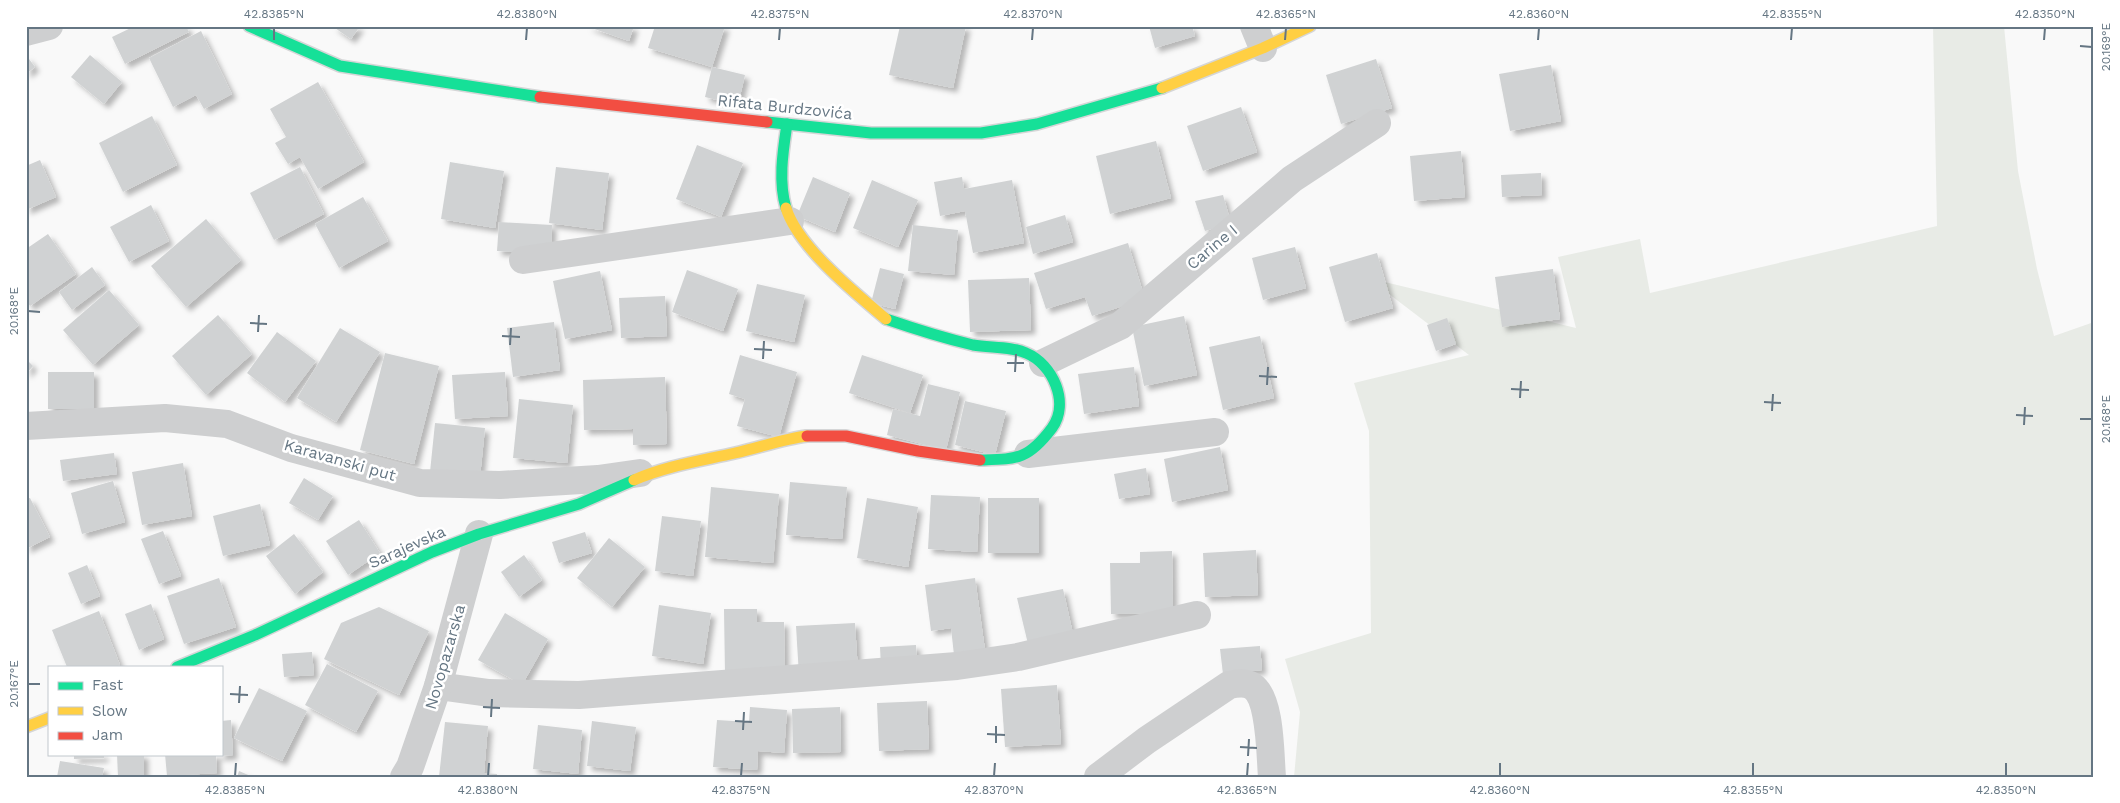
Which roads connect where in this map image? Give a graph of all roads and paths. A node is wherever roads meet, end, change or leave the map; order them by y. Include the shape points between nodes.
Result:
1 (49, 26) edge
2 (249, 26) edge
3 (1310, 26) edge
4 (26, 32) edge
5 (1258, 37) edge
6 (1377, 123) dead end
7 (787, 124) junction
8 (790, 221) junction
9 (523, 260) dead end
10 (1043, 363) junction
11 (26, 426) edge
12 (1215, 432) dead end
13 (1028, 454) junction
14 (657, 470) junction
15 (479, 534) junction
16 (1197, 614) dead end
17 (178, 666) edge
18 (438, 686) junction
19 (48, 718) edge
20 (26, 727) edge
21 (404, 777) edge
22 (1098, 777) edge
23 (1272, 777) edge

1 - 4 street
2 - 7 street, Rifata Burdzovića via 340,66 559,100
3 - 5 street, Rifata Burdzovića
5 - 7 street, Rifata Burdzovića via 1151,92 1037,124 980,133 871,134
6 - 10 street, Carine I via 1292,179 1120,326
7 - 8 street via 782,180 784,204
8 - 9 street
8 - 10 street via 814,252 852,291 886,319 975,345 1025,352
10 - 13 street via 1053,377 1059,401 1057,421
11 - 14 street, Karavanski put via 165,418 227,424 291,448 420,483 500,484 598,479
12 - 13 street
13 - 14 street, Sarajevska via 1009,460 980,460 846,436 809,436
14 - 15 street, Sarajevska via 578,504
15 - 17 street, Sarajevska
15 - 18 street, Novopazarska
16 - 18 street via 1018,657 957,666 579,695 489,693
18 - 21 street, Novopazarska
19 - 20 street
22 - 23 street via 1229,685 1242,682 1260,693 1265,709

